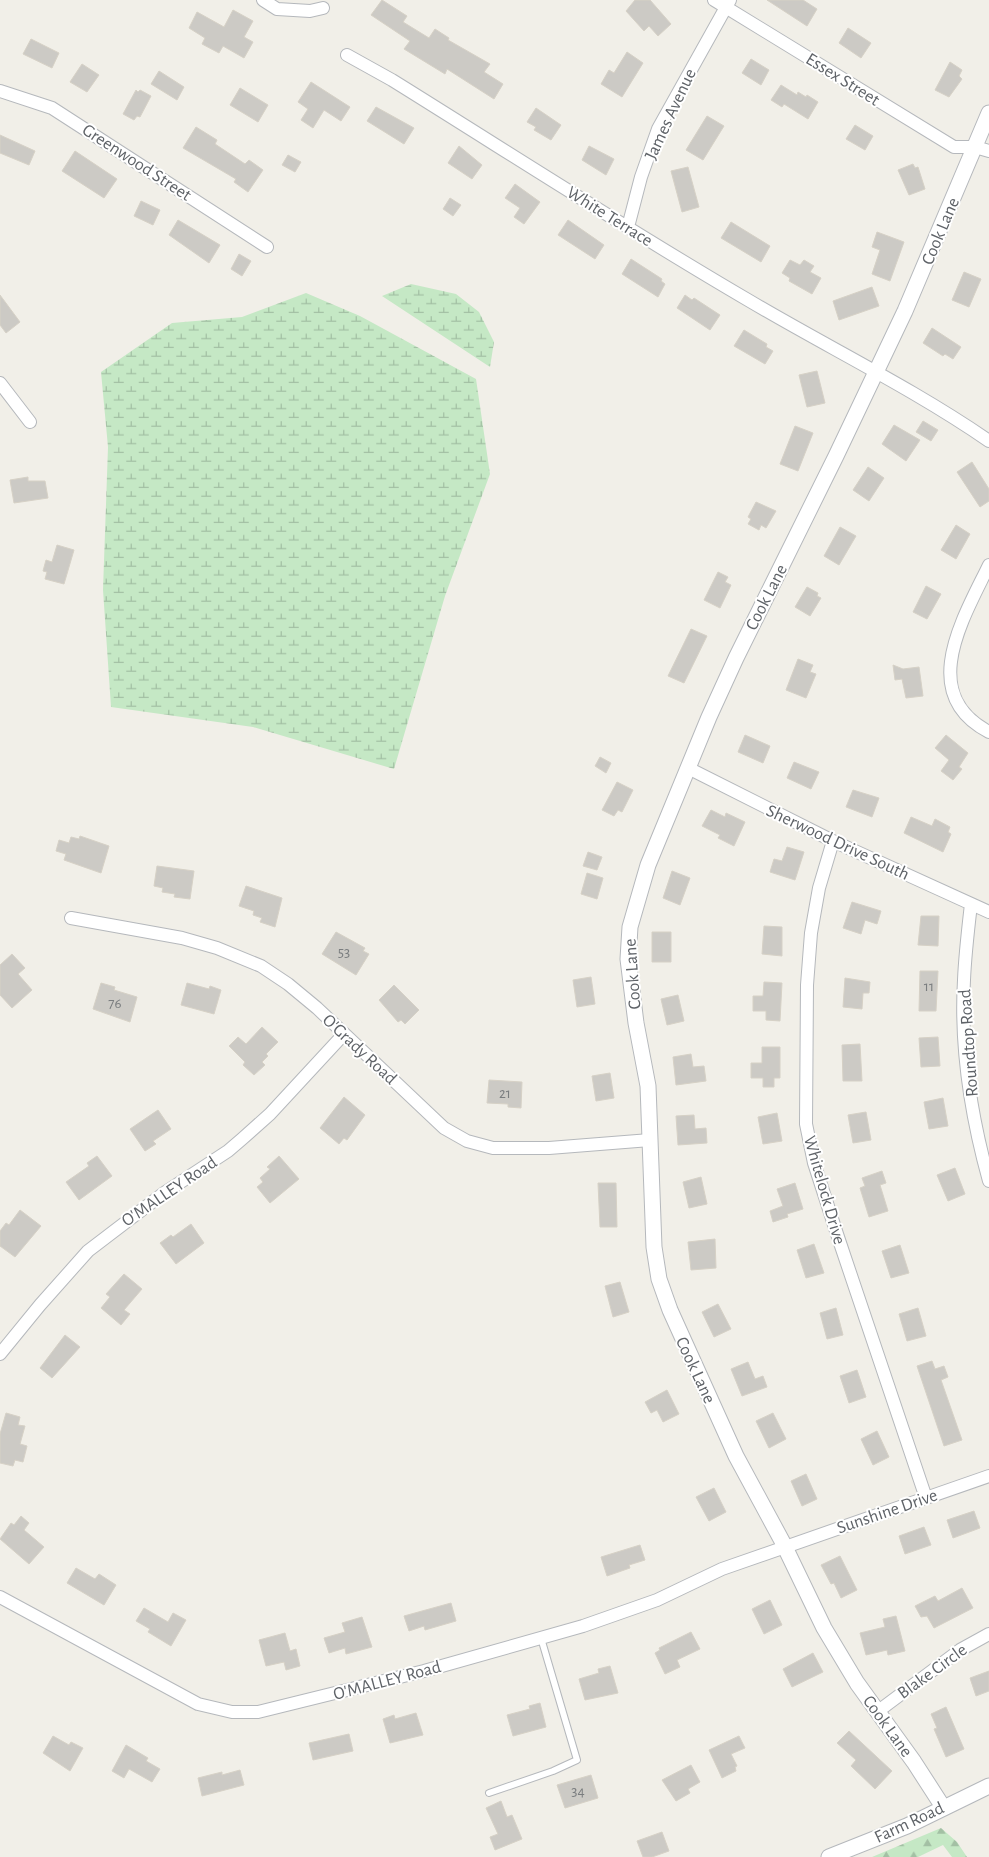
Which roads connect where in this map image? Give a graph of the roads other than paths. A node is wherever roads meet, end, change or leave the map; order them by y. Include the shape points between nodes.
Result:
1 (263, 0) edge
2 (714, 0) edge
3 (728, 3) edge
4 (323, 8) dead end
5 (347, 56) dead end
6 (0, 91) edge
7 (989, 113) edge
8 (982, 149) edge
9 (628, 227) junction
10 (267, 247) dead end
11 (877, 371) junction
12 (0, 383) edge
13 (30, 422) dead end
14 (989, 441) edge
15 (989, 565) edge
16 (989, 732) edge
17 (688, 768) junction
18 (833, 841) junction
19 (971, 904) junction
20 (989, 912) edge
21 (71, 918) dead end
22 (344, 1034) junction
23 (650, 1140) junction
24 (989, 1180) edge
25 (0, 1354) edge
26 (989, 1476) edge
27 (926, 1498) junction
28 (784, 1547) junction
29 (0, 1597) edge
30 (989, 1634) edge
31 (541, 1638) junction
32 (877, 1712) junction
33 (989, 1786) edge
34 (489, 1793) dead end
35 (943, 1807) junction
36 (829, 1857) edge

1 - 4 street via 277,9 310,11
2 - 3 street, Essex Street
3 - 8 street, Essex Street via 954,147
3 - 9 street, James Avenue via 658,129
5 - 9 street, White Terrace via 392,80
6 - 10 street, Greenwood Street via 52,108
7 - 8 street, Cook Lane
8 - 11 street, Cook Lane
9 - 11 street, White Terrace via 804,333
11 - 14 street, White Terrace
11 - 17 street, Cook Lane via 736,658
12 - 13 street
15 - 16 street via 950,654 949,680 959,704 978,726
17 - 18 street, Sherwood Drive South
17 - 23 street, Cook Lane via 648,865 630,927 631,991 648,1086
18 - 19 street, Sherwood Drive South
18 - 27 street, Whitelock Drive via 819,888 811,933 807,985 806,1124 814,1163
19 - 20 street, Sherwood Drive South
19 - 24 street, Roundtop Road via 964,982 965,1058 975,1130
21 - 22 street, O'Grady Road via 182,938 237,955 288,984
22 - 23 street, O'Grady Road via 444,1128 475,1144 493,1148 549,1148
22 - 25 street, O'MALLEY Road via 270,1114 235,1145 88,1250
23 - 28 street, Cook Lane via 654,1247 670,1310 736,1456
26 - 27 street, Sunshine Drive
27 - 28 street, Sunshine Drive
28 - 31 street, O'MALLEY Road via 722,1569 657,1600
28 - 32 street, Cook Lane via 824,1628
29 - 31 street, O'MALLEY Road via 198,1704 232,1712 276,1709
30 - 32 street, Blake Circle via 960,1650
31 - 34 lane via 577,1760
32 - 35 street, Cook Lane
33 - 35 street, Farm Road
35 - 36 street, Farm Road via 907,1826

